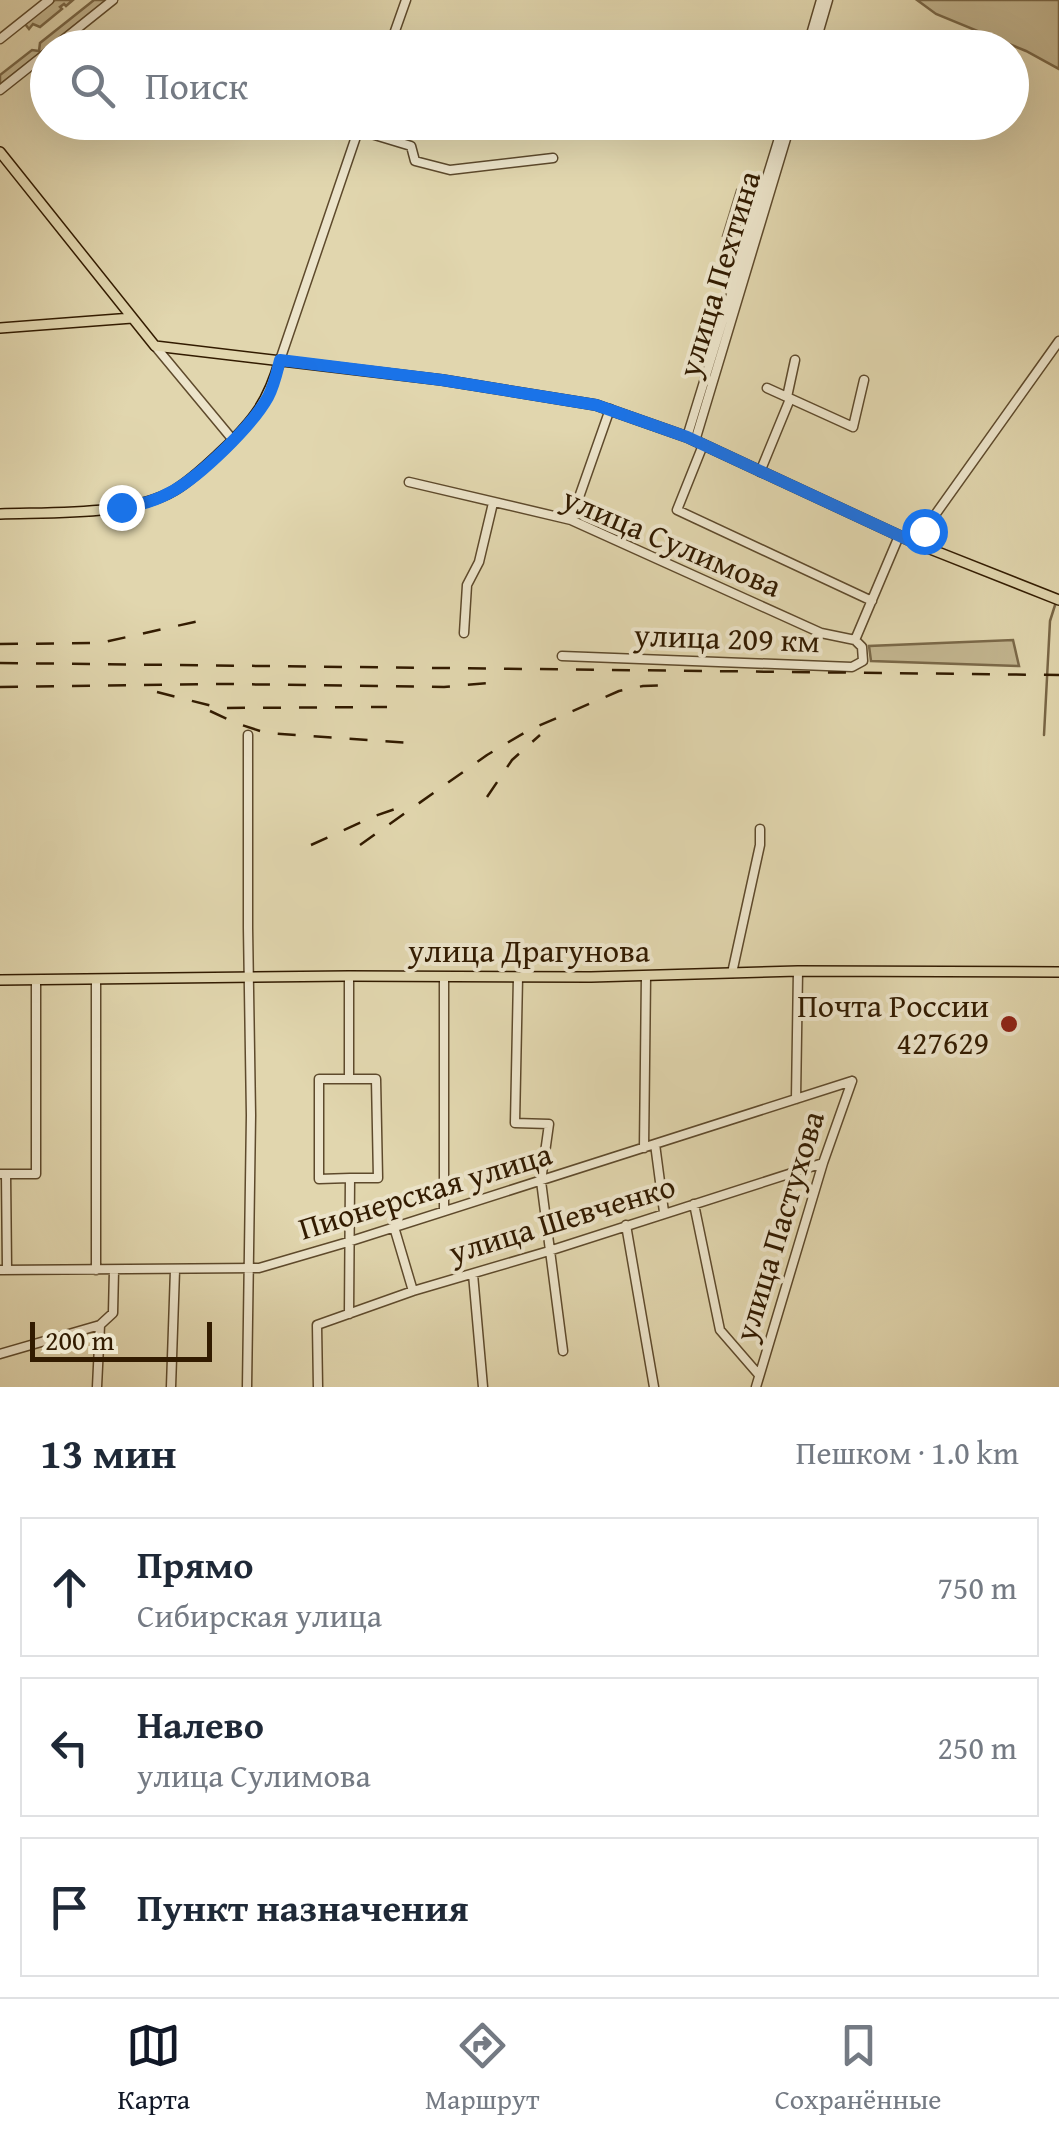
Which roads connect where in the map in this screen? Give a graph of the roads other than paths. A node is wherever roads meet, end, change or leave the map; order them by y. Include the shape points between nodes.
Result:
1 (48, 0) edge
2 (113, 0) edge
3 (406, 0) edge
4 (825, 0) edge
5 (75, 30) edge
6 (395, 30) edge
7 (816, 30) edge
8 (0, 39) edge
9 (30, 66) edge
10 (0, 90) edge
11 (355, 140) edge
12 (396, 140) edge
13 (783, 140) edge
14 (0, 152) edge
15 (552, 158) dead end
16 (132, 318) junction
17 (0, 328) edge
18 (1059, 340) edge
19 (155, 346) junction
20 (280, 360) junction
21 (795, 360) dead end
22 (864, 380) dead end
23 (767, 388) dead end
24 (788, 398) junction
25 (610, 409) junction
26 (233, 440) junction
27 (695, 441) junction
28 (760, 472) junction
29 (409, 482) dead end
30 (493, 503) junction
31 (0, 514) edge
32 (571, 520) junction
33 (899, 536) junction
34 (915, 543) junction
35 (1059, 600) edge
36 (872, 601) junction
37 (464, 633) dead end
38 (854, 640) junction
39 (562, 656) dead end
40 (248, 734) dead end
41 (760, 829) dead end
42 (732, 972) junction
43 (798, 972) junction
44 (1059, 972) edge
45 (349, 976) junction
46 (646, 976) junction
47 (444, 977) junction
48 (518, 977) junction
49 (248, 978) junction
50 (96, 979) junction
51 (0, 980) edge
52 (36, 980) junction
53 (349, 1079) junction
54 (852, 1081) joint
55 (796, 1099) junction
56 (654, 1144) junction
57 (644, 1148) junction
58 (823, 1162) junction
59 (3, 1174) edge
60 (350, 1178) junction
61 (541, 1181) junction
62 (694, 1204) junction
63 (444, 1210) junction
64 (664, 1212) junction
65 (626, 1225) junction
66 (394, 1227) junction
67 (348, 1242) junction
68 (549, 1250) junction
69 (4, 1270) edge
70 (96, 1270) junction
71 (114, 1270) junction
72 (175, 1270) junction
73 (250, 1270) junction
74 (473, 1274) junction
75 (413, 1291) junction
76 (349, 1314) junction
77 (100, 1325) junction
78 (563, 1351) dead end
79 (0, 1354) edge
80 (759, 1375) junction
81 (97, 1387) edge
82 (171, 1387) edge
83 (247, 1387) edge
84 (318, 1387) edge
85 (484, 1387) edge
86 (654, 1387) edge
87 (756, 1387) edge

1 - 8 street
2 - 5 street
3 - 6 street
4 - 7 street
9 - 10 street
11 - 20 street
12 - 15 street via 411,146 415,161 450,170
13 - 27 street, улица Пехтина
14 - 16 main road
16 - 17 main road
16 - 19 main road
18 - 34 street
19 - 20 main road
19 - 26 street
20 - 25 main road
20 - 26 main road via 263,405
21 - 24 street
22 - 24 street via 853,427
23 - 24 street
24 - 28 street
25 - 27 main road
25 - 32 street
26 - 31 main road via 190,480 156,500
27 - 28 main road
27 - 36 street, улица Пехтина via 677,510
28 - 33 main road
29 - 30 street, улица Сулимова
30 - 32 street, улица Сулимова
30 - 37 street via 468,585
32 - 38 street, улица Сулимова via 821,634
33 - 34 main road
33 - 36 street
34 - 35 main road
36 - 38 street
38 - 39 street, улица 209 км via 863,661 852,667
40 - 49 street
41 - 42 street
42 - 43 main road, улица Драгунова
42 - 46 main road, улица Драгунова
43 - 44 main road, улица Драгунова
43 - 55 street
45 - 47 main road, улица Драгунова
45 - 49 main road, улица Драгунова
45 - 53 street
46 - 48 main road, улица Драгунова
46 - 57 street
47 - 48 main road, улица Драгунова
47 - 63 street
48 - 61 street via 516,1122 548,1124
49 - 50 main road, улица Драгунова
49 - 73 street
50 - 52 main road, улица Драгунова
50 - 70 street
51 - 52 main road, улица Драгунова
52 - 59 street via 36,1174
53 - 60 street via 376,1079 378,1178
53 - 60 street via 319,1080 319,1178
54 - 55 street, Пионерская улица
54 - 58 street, улица Пастухова
55 - 56 street, Пионерская улица
56 - 57 street, Пионерская улица
56 - 64 street
57 - 61 street, Пионерская улица
58 - 62 street, улица Шевченко
58 - 80 street, улица Пастухова
59 - 69 street
60 - 67 street
61 - 63 street, Пионерская улица
61 - 68 street
62 - 64 street, улица Шевченко
62 - 80 street via 720,1330
63 - 66 street, Пионерская улица
64 - 65 street, улица Шевченко
65 - 68 street, улица Шевченко
65 - 86 street
66 - 67 street, Пионерская улица
66 - 75 street
67 - 73 street, Пионерская улица
67 - 76 street
68 - 74 street, улица Шевченко
68 - 78 street
69 - 70 street, Пионерская улица
70 - 71 street, Пионерская улица
71 - 72 street, Пионерская улица
71 - 77 street via 113,1313
72 - 73 street, Пионерская улица
72 - 82 street
73 - 83 street
74 - 75 street, улица Шевченко
74 - 85 street
75 - 76 street, улица Шевченко
76 - 84 street, улица Шевченко via 317,1326
77 - 79 street
77 - 81 street
80 - 87 street, улица Пастухова

